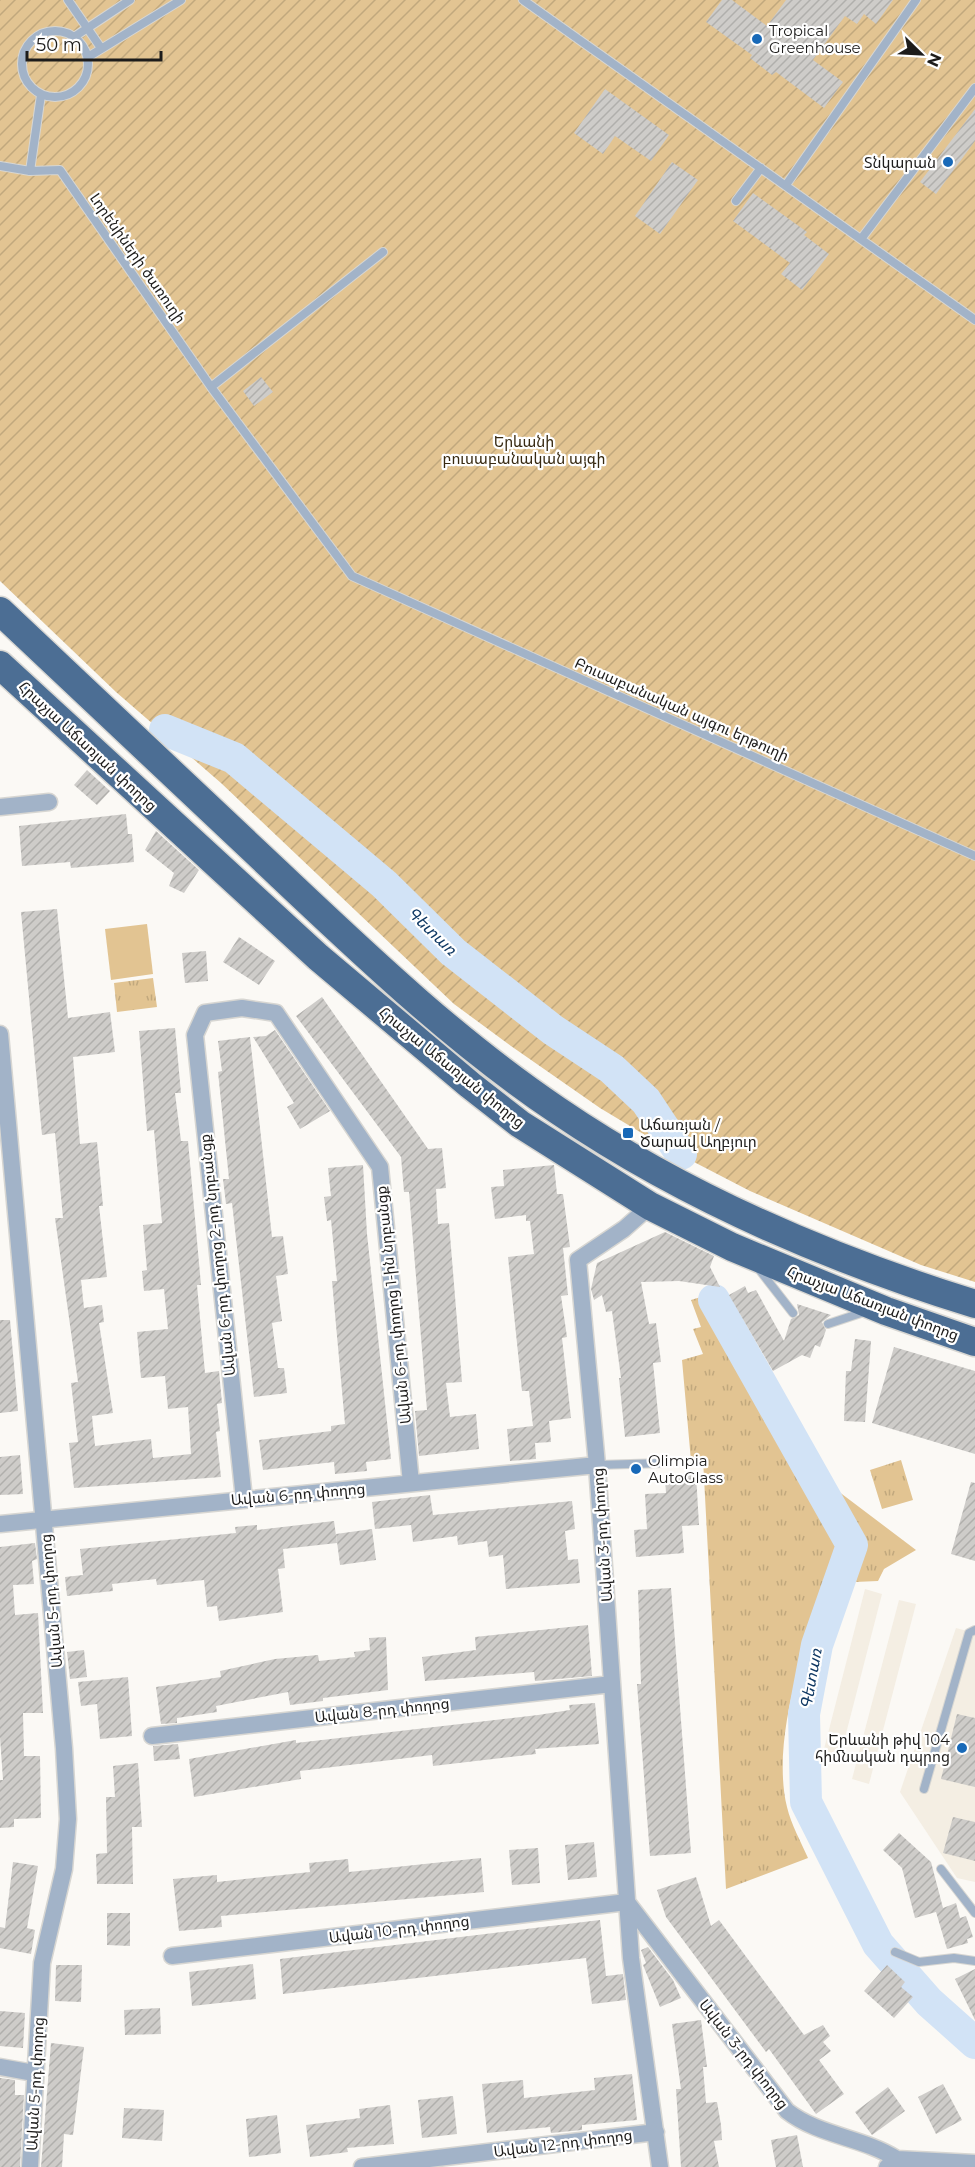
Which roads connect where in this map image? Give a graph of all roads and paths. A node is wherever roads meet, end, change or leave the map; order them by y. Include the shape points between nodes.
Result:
1 (68, 0) edge
2 (130, 0) edge
3 (182, 0) edge
4 (523, 0) edge
5 (916, 0) edge
6 (87, 28) junction
7 (74, 37) junction
8 (101, 48) junction
9 (88, 57) junction
10 (975, 87) edge
11 (40, 95) junction
12 (0, 166) edge
13 (761, 168) junction
14 (30, 171) junction
15 (786, 185) junction
16 (736, 201) dead end
17 (861, 239) junction
18 (383, 252) dead end
19 (975, 320) edge
20 (211, 387) junction
21 (0, 611) edge
22 (4, 668) edge
23 (49, 802) dead end
24 (0, 807) edge
25 (975, 856) edge
26 (205, 1013) joint
27 (0, 1034) edge
28 (651, 1206) junction
29 (747, 1253) junction
30 (975, 1304) edge
31 (886, 1311) junction
32 (793, 1313) dead end
33 (828, 1324) dead end
34 (975, 1342) edge
35 (664, 1463) dead end
36 (597, 1465) junction
37 (411, 1483) junction
38 (244, 1499) junction
39 (44, 1520) junction
40 (0, 1524) edge
41 (975, 1629) edge
42 (612, 1684) junction
43 (152, 1736) dead end
44 (924, 1789) dead end
45 (941, 1869) dead end
46 (627, 1902) junction
47 (975, 1913) edge
48 (895, 1952) dead end
49 (172, 1956) dead end
50 (975, 1961) edge
51 (0, 2067) edge
52 (34, 2073) junction
53 (656, 2132) junction
54 (892, 2163) edge
55 (975, 2163) edge
56 (929, 2165) edge
57 (30, 2167) edge
58 (362, 2167) edge
59 (660, 2167) edge

1 - 6 lane
2 - 6 lane
3 - 8 lane
4 - 13 lane
5 - 15 lane
6 - 7 lane
6 - 8 lane
7 - 9 lane
7 - 11 lane via 61,31 48,32 26,48 23,74
8 - 9 lane
9 - 11 lane via 88,70 76,91 65,97
10 - 17 lane
11 - 14 lane
12 - 14 lane
13 - 15 lane
13 - 16 lane
14 - 20 lane, Լորենիների ծառուղի via 60,170
15 - 17 lane
17 - 19 lane
18 - 20 lane
20 - 25 lane, Բուսաբանական այգու երթուղի via 352,576
21 - 30 highway, Հրաչյա Աճառյան փողոց via 345,935 482,1055 558,1111 662,1174 750,1218 822,1250
22 - 28 highway, Հրաչյա Աճառյան փողոց via 318,957 470,1085 520,1124
23 - 24 street
26 - 37 street, Ավան 6-րդ փողոց 1-ին նրբանցք via 242,1008 276,1013 380,1167
26 - 38 street, Ավան 6-րդ փողոց 2-րդ նրբանցք via 195,1035
27 - 39 street, Ավան 5-րդ փողոց
28 - 29 highway, Հրաչյա Աճառյան փողոց
28 - 36 street, Ավան 3-րդ փողոց via 578,1260
29 - 31 highway, Հրաչյա Աճառյան փողոց
29 - 32 lane
31 - 33 lane via 856,1313
31 - 34 highway, Հրաչյա Աճառյան փողոց
35 - 36 lane
36 - 37 street, Ավան 6-րդ փողոց
36 - 42 street, Ավան 3-րդ փողոց
37 - 38 street, Ավան 6-րդ փողոց
38 - 39 street, Ավան 6-րդ փողոց
39 - 40 street, Ավան 6-րդ փողոց
39 - 52 street, Ավան 5-րդ փողոց via 68,1819 64,1869 42,1963
41 - 44 lane via 969,1633
42 - 43 street, Ավան 8-րդ փողոց
42 - 46 street, Ավան 3-րդ փողոց
45 - 47 lane
46 - 49 street, Ավան 10-րդ փողոց
46 - 53 street, Ավան 3-րդ փողոց via 631,1958
46 - 54 street, Ավան 3-րդ փողոց via 787,2111 807,2124 868,2143
48 - 50 lane via 919,1962 954,1958
51 - 52 street
52 - 57 street, Ավան 5-րդ փողոց
53 - 58 street, Ավան 12-րդ փողոց
53 - 59 street, Ավան 3-րդ փողոց
54 - 56 street
55 - 56 street

